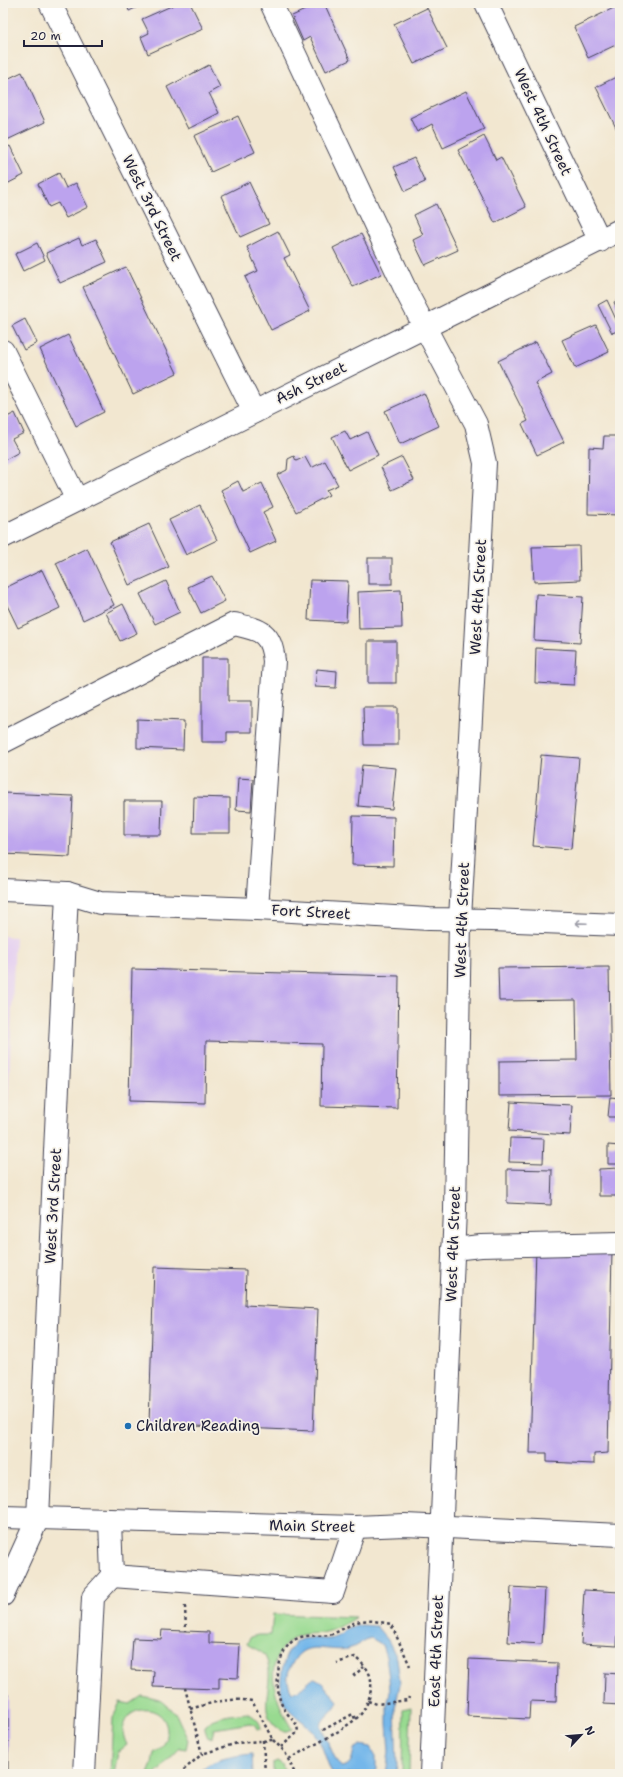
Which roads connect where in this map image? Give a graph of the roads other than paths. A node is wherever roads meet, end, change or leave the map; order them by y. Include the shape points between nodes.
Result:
1 (50, 3) edge
2 (271, 3) edge
3 (486, 3) edge
4 (620, 230) edge
5 (600, 241) junction
6 (424, 328) junction
7 (3, 351) edge
8 (254, 412) junction
9 (77, 500) junction
10 (3, 537) edge
11 (3, 742) edge
12 (3, 890) edge
13 (67, 893) junction
14 (257, 909) junction
15 (460, 920) junction
16 (620, 925) edge
17 (620, 1244) edge
18 (453, 1249) junction
19 (3, 1517) edge
20 (38, 1518) junction
21 (110, 1520) junction
22 (355, 1527) junction
23 (441, 1527) junction
24 (620, 1535) edge
25 (112, 1576) junction
26 (3, 1595) edge
27 (84, 1774) edge
28 (431, 1774) edge

1 - 8 street, West 3rd Street
2 - 6 street, West 4th Street
3 - 5 street, West 4th Street
4 - 5 street, Ash Street
5 - 6 street, Ash Street
6 - 8 street, Ash Street
6 - 15 street, West 4th Street via 476,424 485,463
7 - 9 street
8 - 9 street, Ash Street
9 - 10 street, Ash Street
11 - 14 street via 234,624 265,634 273,649 274,660
12 - 13 street, Fort Street
13 - 14 street, Fort Street via 100,903
13 - 20 street, West 3rd Street
14 - 15 street, Fort Street
16 -> 15 street, Fort Street
15 - 18 street, West 4th Street
17 - 18 street via 481,1246
18 - 23 street, West 4th Street
19 - 20 street, Main Street
20 - 21 street, Main Street
20 - 26 street
21 - 22 street, Main Street
21 - 25 street
22 - 23 street, Main Street
22 - 25 street via 333,1592
23 - 24 street, Main Street
23 - 28 street, East 4th Street
25 - 27 street via 93,1598

